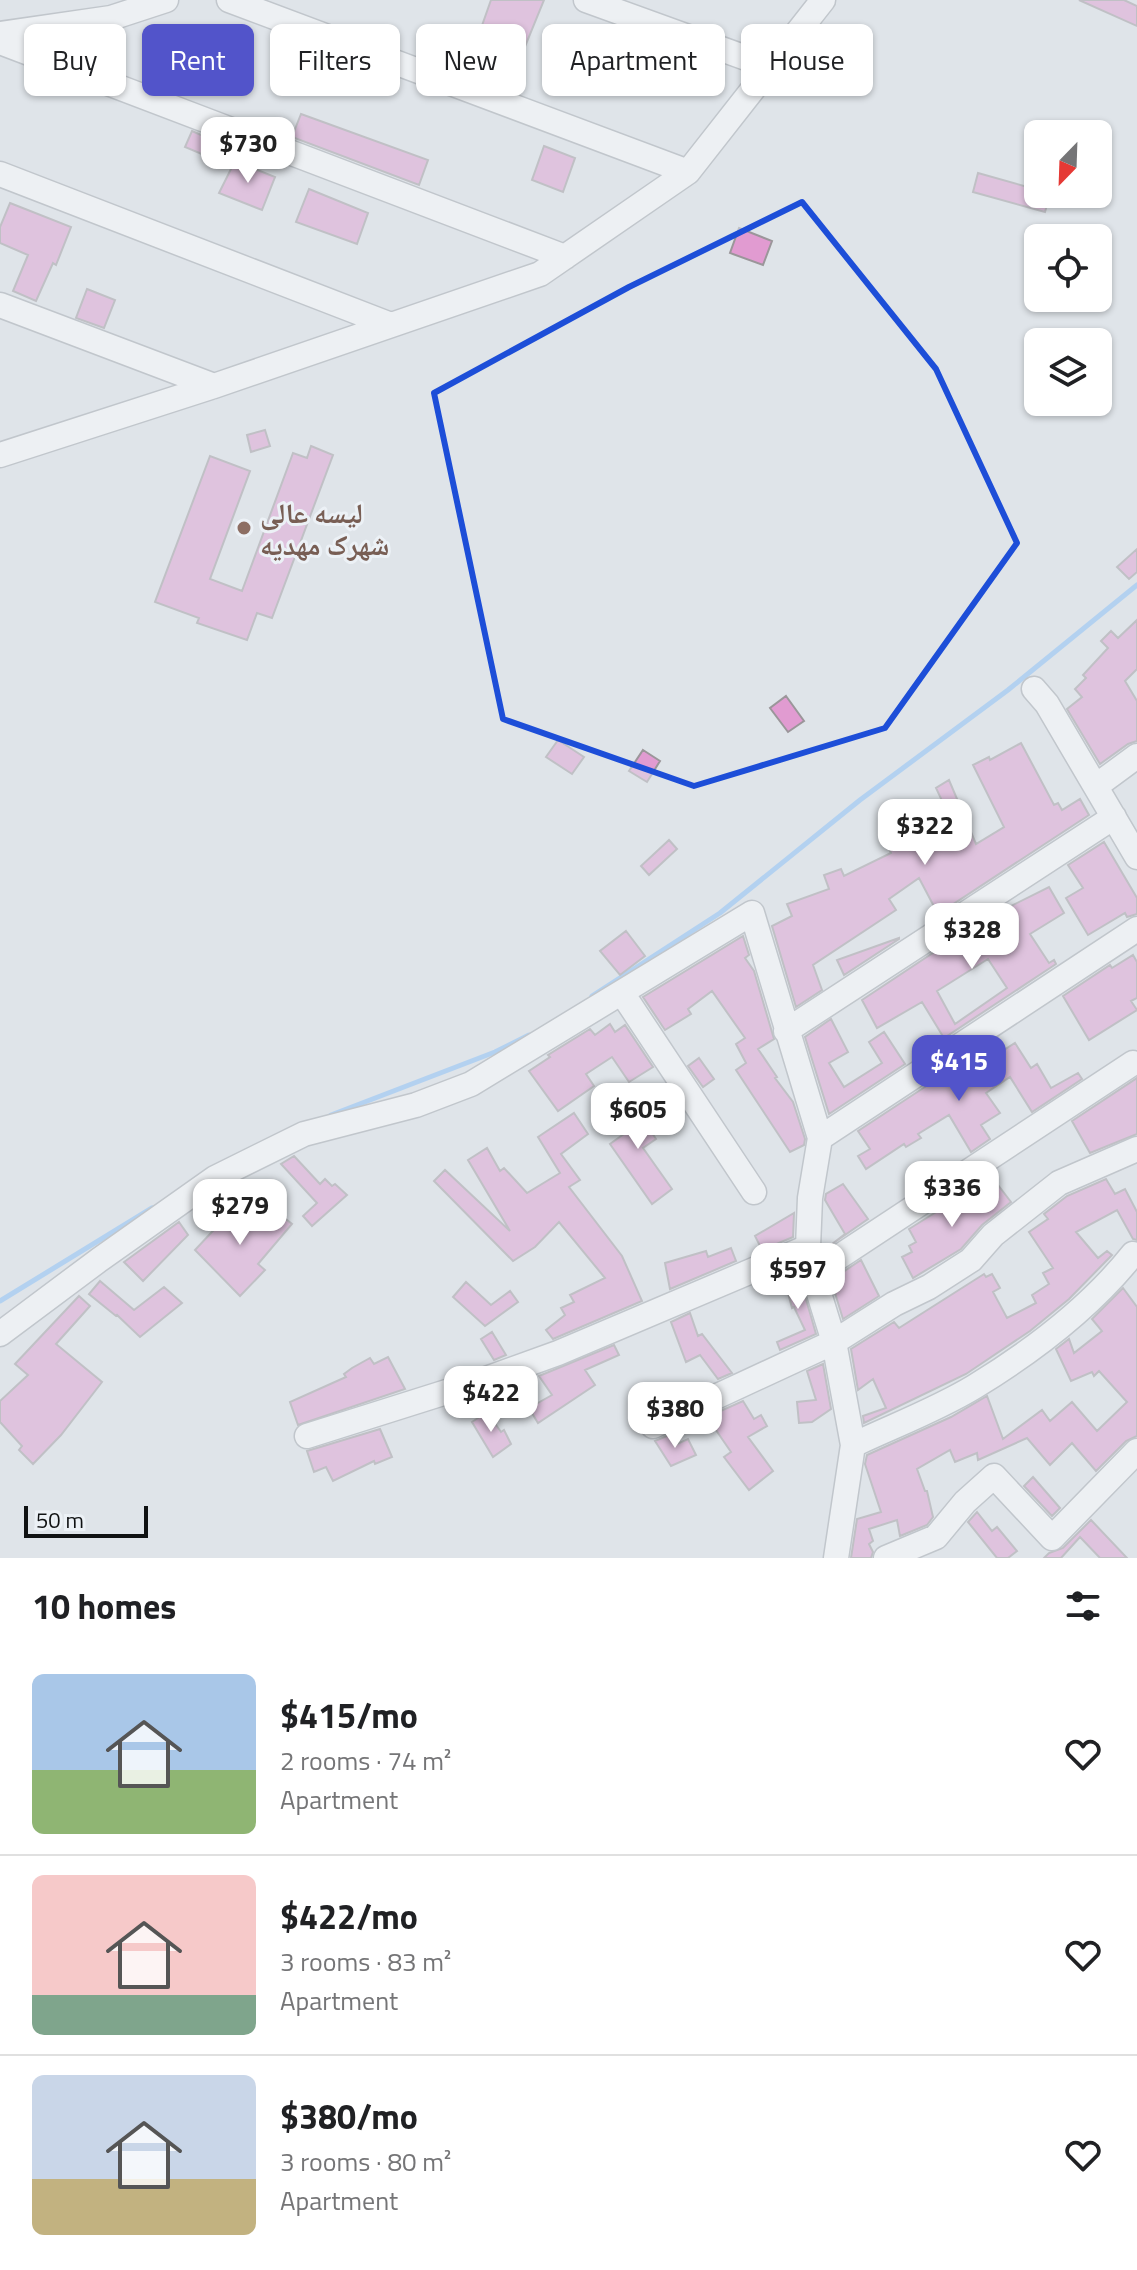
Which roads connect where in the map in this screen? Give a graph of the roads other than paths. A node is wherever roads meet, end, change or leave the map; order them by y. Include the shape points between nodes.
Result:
1 (166, 0) edge
2 (229, 0) edge
3 (586, 0) edge
4 (823, 0) edge
5 (804, 24) edge
6 (0, 34) edge
7 (0, 42) edge
8 (741, 56) edge
9 (748, 96) edge
10 (688, 172) junction
11 (0, 174) edge
12 (565, 257) junction
13 (0, 305) edge
14 (391, 325) junction
15 (214, 386) junction
16 (0, 455) edge
17 (1034, 689) dead end
18 (1137, 756) edge
19 (1096, 786) junction
20 (1114, 817) junction
21 (1137, 857) edge
22 (1137, 929) edge
23 (622, 993) junction
24 (786, 1031) junction
25 (1133, 1063) dead end
26 (820, 1138) junction
27 (1137, 1149) edge
28 (754, 1192) dead end
29 (808, 1247) junction
30 (1133, 1254) dead end
31 (813, 1274) junction
32 (0, 1334) edge
33 (834, 1342) junction
34 (653, 1426) dead end
35 (307, 1436) dead end
36 (853, 1445) junction
37 (1137, 1451) edge
38 (836, 1558) edge
39 (886, 1558) edge

1 - 6 street via 111,18
2 - 10 street
3 - 8 street
4 - 5 street
7 - 12 street
9 - 10 street
10 - 12 street
11 - 14 street
12 - 14 street via 540,274
13 - 15 street
14 - 15 street
15 - 16 street
17 - 19 street
18 - 19 street
19 - 20 street
20 - 21 street
20 - 24 street
22 - 26 street
23 - 24 street via 752,913
23 - 28 street
23 - 32 street via 471,1084 416,1105 304,1134 215,1178
24 - 26 street
25 - 31 street
26 - 29 street
27 - 33 street via 1059,1183 993,1235 971,1260
29 - 31 street
29 - 35 street via 558,1353
30 - 36 street via 1067,1322 974,1387
31 - 33 street
33 - 34 street
33 - 36 street
36 - 38 street
37 - 39 street via 1052,1538 994,1476 936,1537

